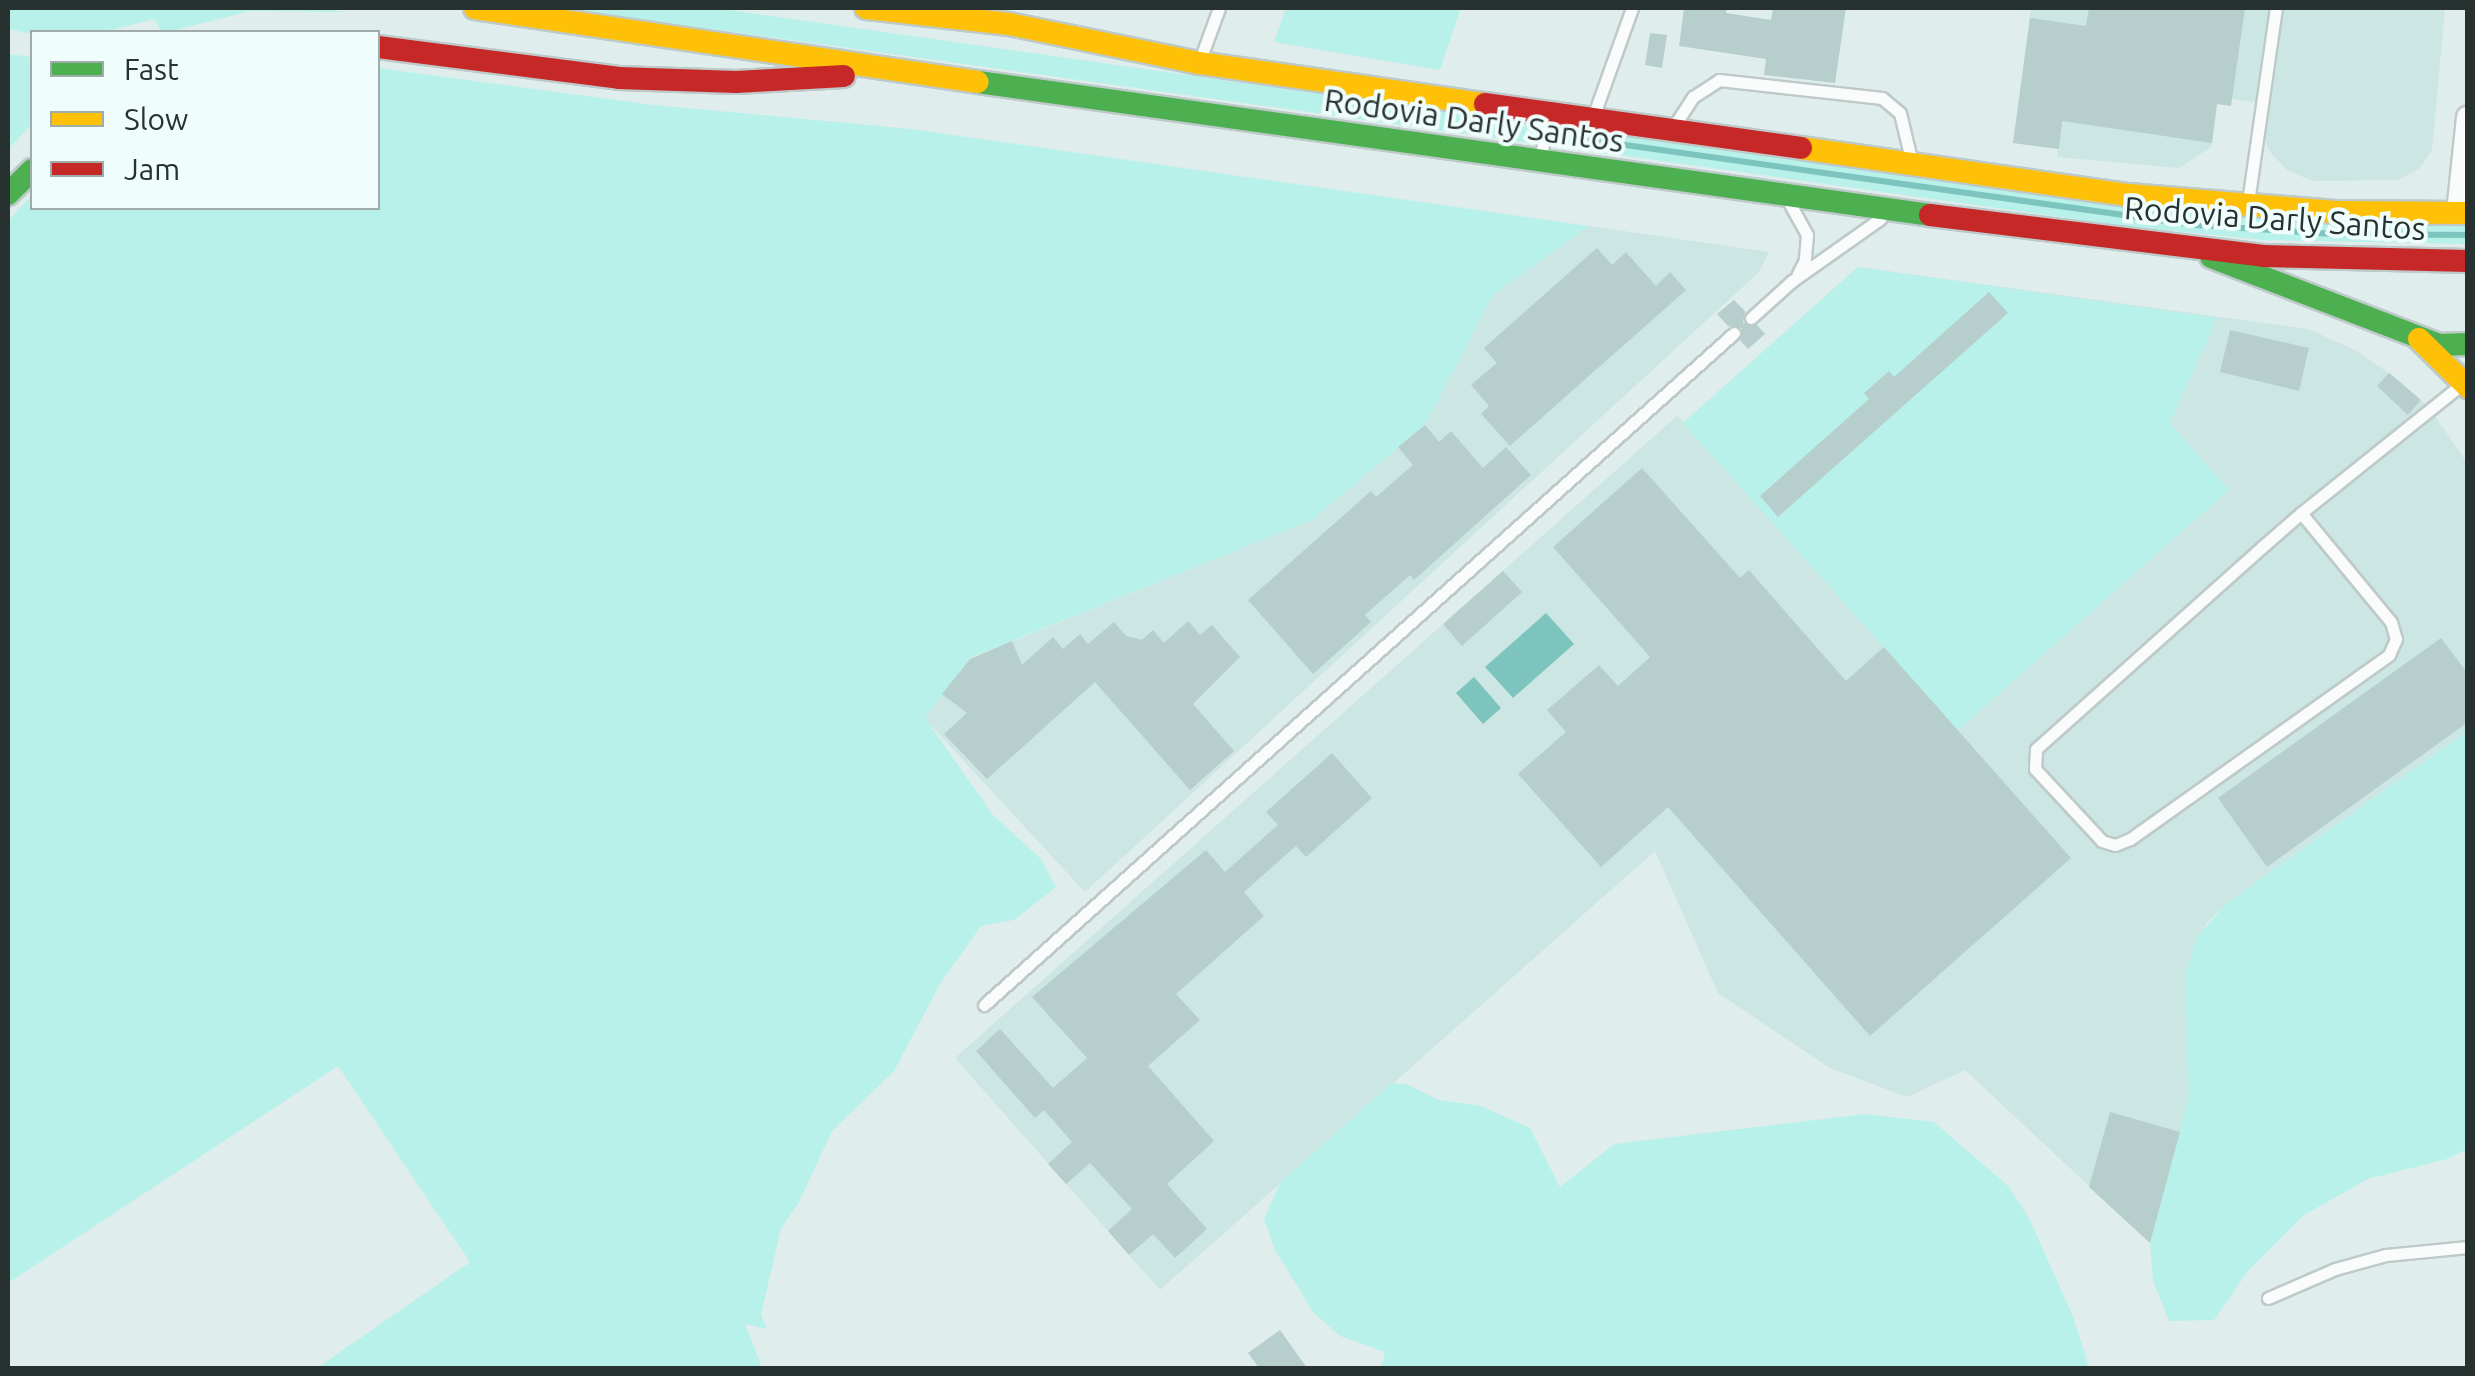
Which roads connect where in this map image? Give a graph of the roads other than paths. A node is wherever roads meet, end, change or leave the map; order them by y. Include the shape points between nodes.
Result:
1 (475, 8) edge
2 (866, 8) edge
3 (962, 8) edge
4 (1219, 8) edge
5 (1632, 8) edge
6 (2276, 8) edge
7 (1009, 24) junction
8 (380, 47) edge
9 (1199, 63) junction
10 (910, 72) junction
11 (1548, 112) junction
12 (1593, 118) junction
13 (2468, 118) edge
14 (1672, 129) junction
15 (1540, 160) junction
16 (1912, 163) junction
17 (30, 172) edge
18 (8, 194) edge
19 (1771, 194) junction
20 (2247, 206) junction
21 (1891, 210) junction
22 (2463, 213) edge
23 (2193, 250) junction
24 (2468, 261) edge
25 (1792, 281) junction
26 (1751, 318) dead end
27 (1734, 333) dead end
28 (2415, 336) junction
29 (2468, 344) edge
30 (2466, 385) edge
31 (2301, 514) junction
32 (984, 1005) dead end
33 (2468, 1247) edge
34 (2268, 1298) dead end

1 - 10 main road, Rodovia Darly Santos
2 - 7 main road, Rodovia Darly Santos
3 - 7 main road
4 - 9 lane
5 - 12 lane
6 - 20 lane
7 - 9 main road, Rodovia Darly Santos
8 - 10 main road via 684,82
9 - 11 main road, Rodovia Darly Santos
10 - 15 main road, Rodovia Darly Santos
11 - 12 main road, Rodovia Darly Santos
11 - 15 lane
12 - 14 main road, Rodovia Darly Santos
13 - 22 street
14 - 16 main road, Rodovia Darly Santos
14 - 16 lane via 1693,97 1719,80 1882,98 1895,105 1906,126
15 - 19 main road, Rodovia Darly Santos
16 - 20 main road, Rodovia Darly Santos
17 - 18 main road
19 - 21 main road, Rodovia Darly Santos
19 - 25 lane via 1798,213 1807,235 1805,260
20 - 22 main road, Rodovia Darly Santos
21 - 23 main road, Rodovia Darly Santos
21 - 25 lane
23 - 24 main road, Rodovia Darly Santos
23 - 28 main road
25 - 26 lane
27 - 32 lane
28 - 29 main road
28 - 30 main road
30 - 31 lane
31 - 31 lane via 2036,749 2034,768 2102,841 2130,839 2389,655 2396,640 2391,622
33 - 34 lane via 2386,1254

